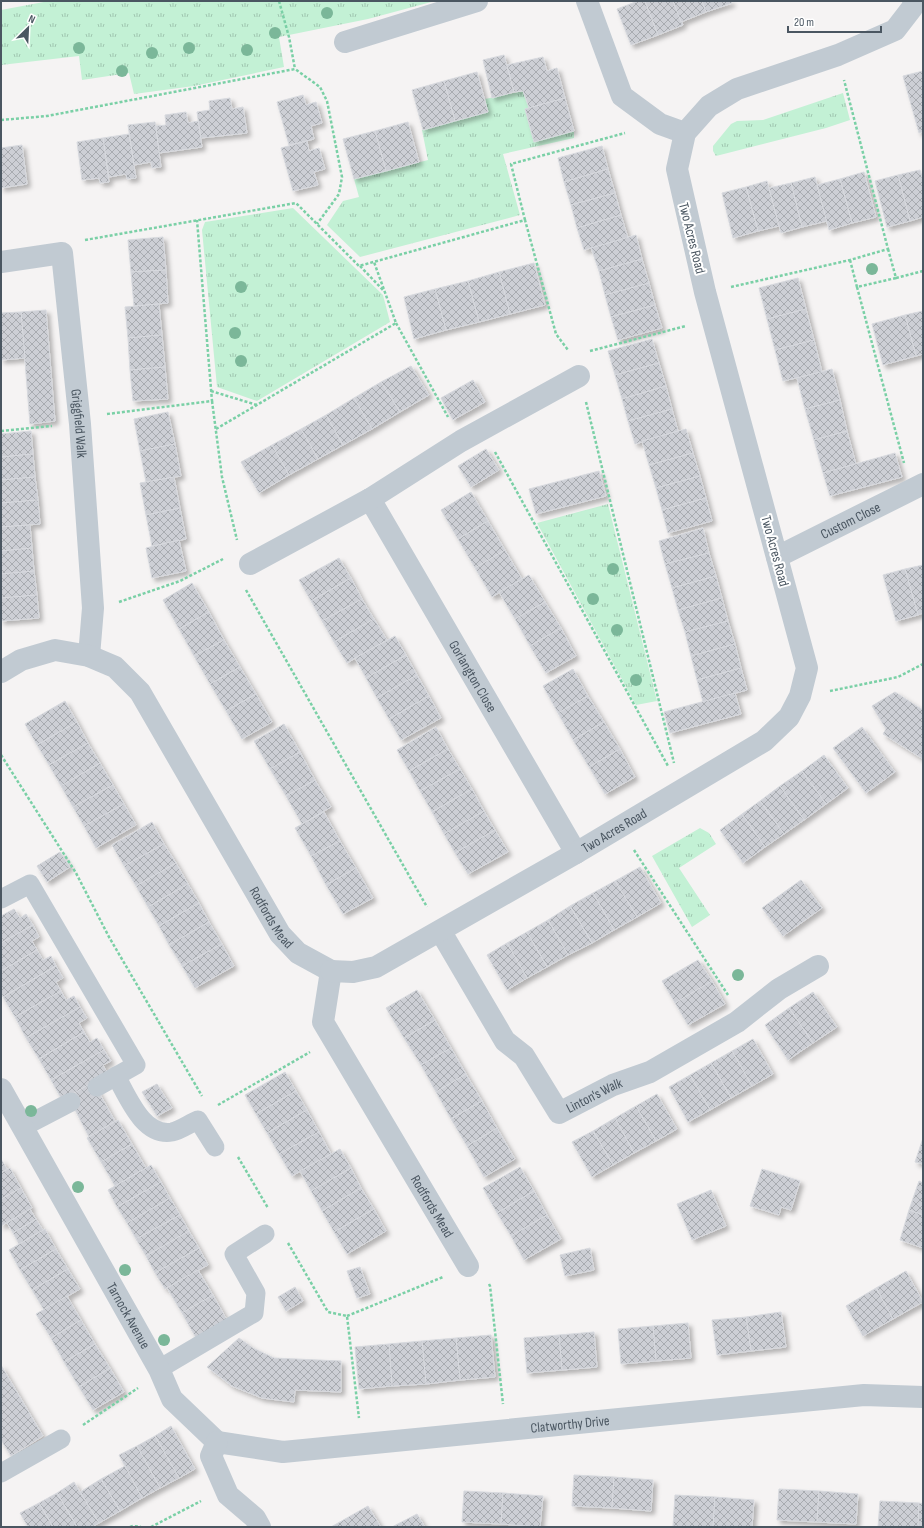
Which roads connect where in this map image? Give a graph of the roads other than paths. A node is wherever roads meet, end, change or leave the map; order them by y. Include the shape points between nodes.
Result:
1 (477, 1) edge
2 (587, 1) edge
3 (914, 1) edge
4 (344, 42) dead end
5 (686, 133) junction
6 (1, 262) edge
7 (579, 376) road end
8 (917, 487) edge
9 (370, 498) junction
10 (245, 557) road end
11 (777, 557) junction
12 (88, 656) junction
13 (1, 672) edge
14 (576, 853) junction
15 (1, 899) edge
16 (441, 932) junction
17 (818, 966) dead end
18 (331, 971) junction
19 (116, 1076) junction
20 (97, 1087) dead end
21 (1, 1089) edge
22 (71, 1102) dead end
23 (23, 1127) junction
24 (215, 1147) dead end
25 (265, 1234) dead end
26 (468, 1266) road end
27 (160, 1371) junction
28 (923, 1397) edge
29 (61, 1439) road end
30 (216, 1442) junction
31 (1, 1473) edge
32 (260, 1527) edge

1 - 4 street
2 - 5 street via 622,96 660,124
3 - 5 street, Two Acres Road via 912,8 895,30 838,55 737,89 709,106
5 - 11 street, Two Acres Road via 677,169 705,292
6 - 12 street, Griggfield Walk via 62,253 79,421 92,608
7 - 9 street via 460,441
8 - 11 street, Custom Close
9 - 10 street
9 - 14 street, Gorlangton Close
11 - 14 street, Two Acres Road via 807,668 800,696 790,717 764,741
12 - 13 street, Rodfords Mead via 55,650 21,660
12 - 18 street, Rodfords Mead via 115,667 140,692 280,934 298,953
14 - 16 street, Two Acres Road
15 - 19 lane via 30,884 136,1065
16 - 17 street, Linton's Walk via 505,1041 524,1056 559,1114 613,1085 650,1072 742,1018 779,989
16 - 18 street, Two Acres Road via 376,967 353,972
18 - 26 street, Rodfords Mead via 323,1022
19 - 20 lane
19 - 24 lane via 146,1124 158,1132 173,1132 198,1120
21 - 23 street, Tarnock Avenue
22 - 23 lane
23 - 27 street, Tarnock Avenue
25 - 27 lane via 234,1254 256,1293 254,1313
27 - 30 street, Tarnock Avenue via 172,1399
28 - 30 street, Clatworthy Drive via 864,1395 283,1452
29 - 31 lane
30 - 32 street via 211,1456 230,1496 255,1518

